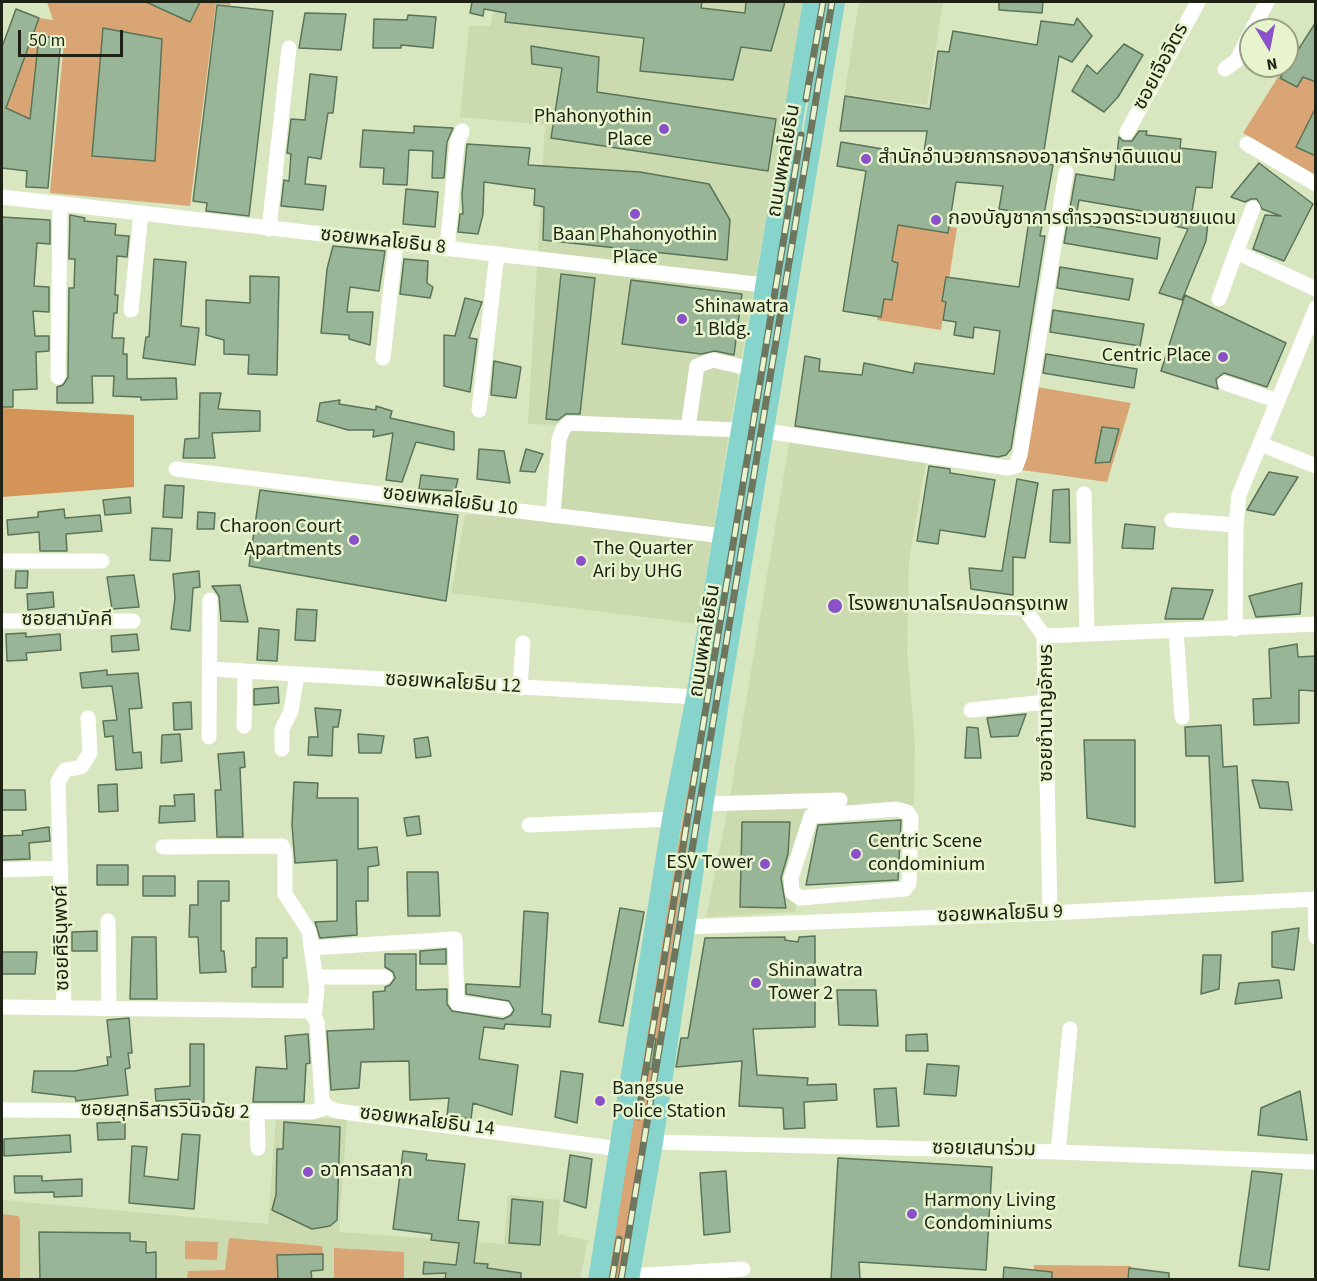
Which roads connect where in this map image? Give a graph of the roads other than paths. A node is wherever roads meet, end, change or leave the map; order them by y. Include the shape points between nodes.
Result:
1 (813, 2) edge
2 (836, 2) edge
3 (1198, 2) edge
4 (1268, 2) edge
5 (1259, 18) edge
6 (289, 48) dead end
7 (1239, 56) edge
8 (1225, 69) dead end
9 (462, 131) dead end
10 (1127, 132) dead end
11 (1247, 144) dead end
12 (1066, 172) dead end
13 (1316, 184) edge
14 (2, 197) edge
15 (60, 204) junction
16 (1252, 208) dead end
17 (141, 213) junction
18 (269, 229) junction
19 (396, 243) junction
20 (447, 249) junction
21 (1236, 252) junction
22 (497, 254) junction
23 (764, 285) junction
24 (788, 289) junction
25 (1316, 289) edge
26 (1219, 299) dead end
27 (1316, 308) edge
28 (131, 310) dead end
29 (757, 336) junction
30 (781, 339) junction
31 (383, 358) dead end
32 (751, 369) junction
33 (58, 377) dead end
34 (1225, 383) dead end
35 (1278, 401) junction
36 (479, 410) dead end
37 (688, 428) junction
38 (741, 430) junction
39 (765, 431) junction
40 (1260, 444) junction
41 (1316, 466) edge
42 (176, 469) dead end
43 (1084, 494) dead end
44 (553, 514) junction
45 (1172, 520) dead end
46 (1236, 525) junction
47 (723, 536) junction
48 (747, 539) junction
49 (2, 561) edge
50 (102, 561) dead end
51 (210, 600) dead end
52 (924, 604) dead end
53 (2, 621) edge
54 (134, 621) dead end
55 (1316, 624) edge
56 (1235, 629) junction
57 (1176, 631) junction
58 (1087, 634) junction
59 (1044, 636) junction
60 (523, 643) dead end
61 (210, 669) junction
62 (244, 672) junction
63 (297, 675) junction
64 (520, 688) junction
65 (696, 697) junction
66 (1046, 702) junction
67 (971, 710) dead end
68 (1182, 717) dead end
69 (88, 718) dead end
70 (244, 726) dead end
71 (209, 737) dead end
72 (282, 749) dead end
73 (840, 800) dead end
74 (703, 804) junction
75 (672, 819) junction
76 (529, 825) dead end
77 (163, 847) dead end
78 (61, 868) junction
79 (2, 870) edge
80 (823, 897) junction
81 (1315, 899) edge
82 (1050, 913) junction
83 (108, 921) dead end
84 (819, 922) junction
85 (684, 927) junction
86 (1316, 937) edge
87 (311, 948) junction
88 (316, 977) junction
89 (385, 977) dead end
90 (2, 1007) edge
91 (64, 1008) junction
92 (109, 1008) junction
93 (504, 1009) dead end
94 (314, 1016) junction
95 (1070, 1029) dead end
96 (327, 1107) junction
97 (2, 1110) edge
98 (257, 1113) junction
99 (653, 1142) junction
100 (258, 1148) dead end
101 (620, 1149) junction
102 (1058, 1152) junction
103 (1316, 1162) edge
104 (743, 1269) dead end
105 (629, 1278) edge
106 (598, 1280) edge

1 - 23 main road, ถนนพหลโยธิน
2 - 24 main road, ถนนพหลโยธิน
3 - 10 street, ซอยเจือจิตร
4 - 5 street
6 - 18 street
7 - 8 street
9 - 20 street via 457,143
11 - 13 street
12 - 39 street via 1016,466 1008,468
14 - 15 street, ซอยพหลโยธิน 8
15 - 17 street, ซอยพหลโยธิน 8
15 - 33 street
16 - 21 street
17 - 18 street, ซอยพหลโยธิน 8
17 - 28 street
18 - 19 street, ซอยพหลโยธิน 8
19 - 20 street, ซอยพหลโยธิน 8
19 - 31 street
20 - 22 street, ซอยพหลโยธิน 8
21 - 25 street
21 - 26 street
22 - 23 street, ซอยพหลโยธิน 8
22 - 36 street
23 - 24 main road
23 - 29 main road, ถนนพหลโยธิน
24 - 30 main road, ถนนพหลโยธิน
27 - 35 street
29 - 30 main road
29 - 32 main road, ถนนพหลโยธิน
30 - 39 main road, ถนนพหลโยธิน
32 - 37 street via 713,360 697,366
32 - 38 main road, ถนนพหลโยธิน
34 - 35 street
35 - 40 street
37 - 38 street
37 - 44 street via 569,423 559,440
38 - 47 main road, ถนนพหลโยธิน
39 - 48 main road, ถนนพหลโยธิน
40 - 41 street
40 - 46 street via 1239,495
42 - 44 street, ซอยพหลโยธิน 10 via 313,490
43 - 58 street
44 - 47 street, ซอยพหลโยธิน 10
45 - 46 street
46 - 56 street
47 - 48 main road
47 - 65 main road, ถนนพหลโยธิน
48 - 74 main road, ถนนพหลโยธิน
49 - 50 street
51 - 61 street
52 - 59 street via 1024,608
53 - 54 street, ซอยสามัคคี
55 - 56 street, ซอยชำนาญอักษร
56 - 57 street, ซอยชำนาญอักษร
57 - 58 street, ซอยชำนาญอักษร
57 - 68 street
58 - 59 street, ซอยชำนาญอักษร
59 - 66 street, ซอยชำนาญอักษร
60 - 64 street
61 - 62 street, ซอยพหลโยธิน 12
61 - 71 street
62 - 63 street, ซอยพหลโยธิน 12
62 - 70 street
63 - 64 street, ซอยพหลโยธิน 12
63 - 72 street via 291,711 282,729
64 - 65 street, ซอยพหลโยธิน 12
65 - 75 main road, ถนนพหลโยธิน
66 - 67 street
66 - 82 street, ซอยชำนาญอักษร
69 - 78 street, ซอยศิรินุพงศ์ via 90,753 81,767 65,771 58,782
73 - 74 street
74 - 85 main road, ถนนพหลโยธิน
75 - 76 street
75 - 101 main road, ถนนพหลโยธิน
77 - 87 street via 282,846 285,894 309,931
78 - 79 street, ซอยศิรินุพงศ์
78 - 91 street, ซอยศิรินุพงศ์
80 - 80 street via 905,889 909,883 911,818 907,812 896,809 811,816 791,878 792,892 800,898
80 - 84 street
81 - 82 street, ซอยพหลโยธิน 9
81 - 86 street
82 - 84 street, ซอยพหลโยธิน 9
83 - 92 street
84 - 85 street, ซอยพหลโยธิน 9
85 - 99 main road, ถนนพหลโยธิน
87 - 88 street
87 - 93 street via 455,939 458,1003
88 - 89 street
88 - 94 street
90 - 91 street
91 - 92 street
92 - 94 street via 310,1011
94 - 96 street via 321,1057 322,1100
95 - 102 street
96 - 98 street, ซอยสุทธิสารวินิจฉัย 2 via 314,1112
96 - 101 street, ซอยพหลโยธิน 14
97 - 98 street, ซอยสุทธิสารวินิจฉัย 2
98 - 100 street
99 - 102 street, ซอยเสนาร่วม
99 - 105 main road, ถนนพหลโยธิน
101 - 106 main road, ถนนพหลโยธิน
102 - 103 street, ซอยเสนาร่วม
104 - 105 street

